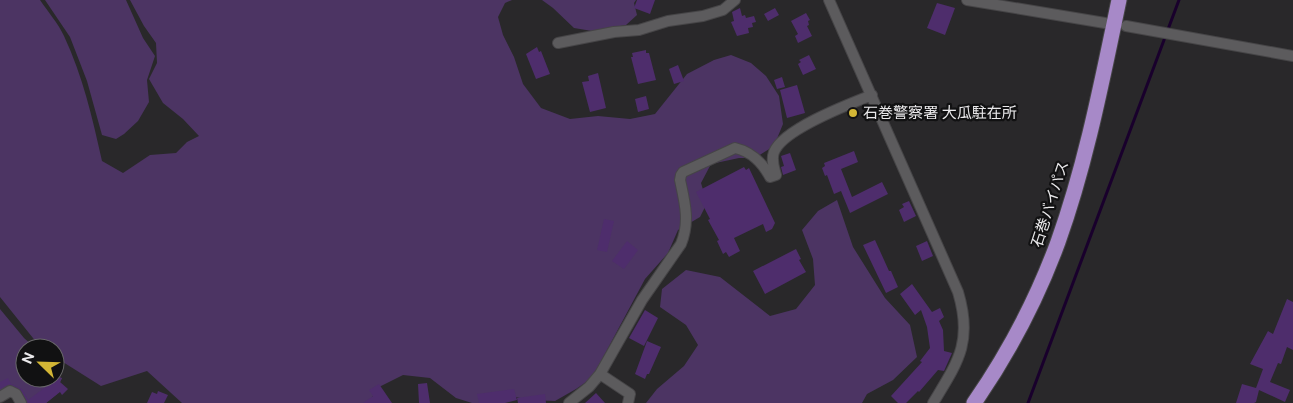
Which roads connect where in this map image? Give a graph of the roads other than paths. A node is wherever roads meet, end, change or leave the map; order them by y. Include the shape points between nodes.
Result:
1 (829, 0) edge
2 (967, 0) edge
3 (1118, 0) edge
4 (732, 1) edge
5 (1105, 23) dead end
6 (1126, 26) dead end
7 (558, 44) dead end
8 (1293, 56) edge
9 (872, 96) junction
10 (600, 374) junction
11 (0, 396) edge
12 (22, 403) edge
13 (569, 403) edge
14 (628, 403) edge
15 (933, 403) edge
16 (974, 403) edge

1 - 9 street
2 - 5 street
3 - 16 highway, 石巻バイパス via 1088,140 1058,243 1014,338
4 - 7 street via 723,10 703,16
6 - 8 street
9 - 10 street via 784,138 772,158 776,175 770,177 758,160 735,148 680,175 686,234 642,300
9 - 15 street via 958,292 964,313 965,334 960,355
10 - 13 street
10 - 14 street via 630,394
11 - 12 street via 10,392 16,394

